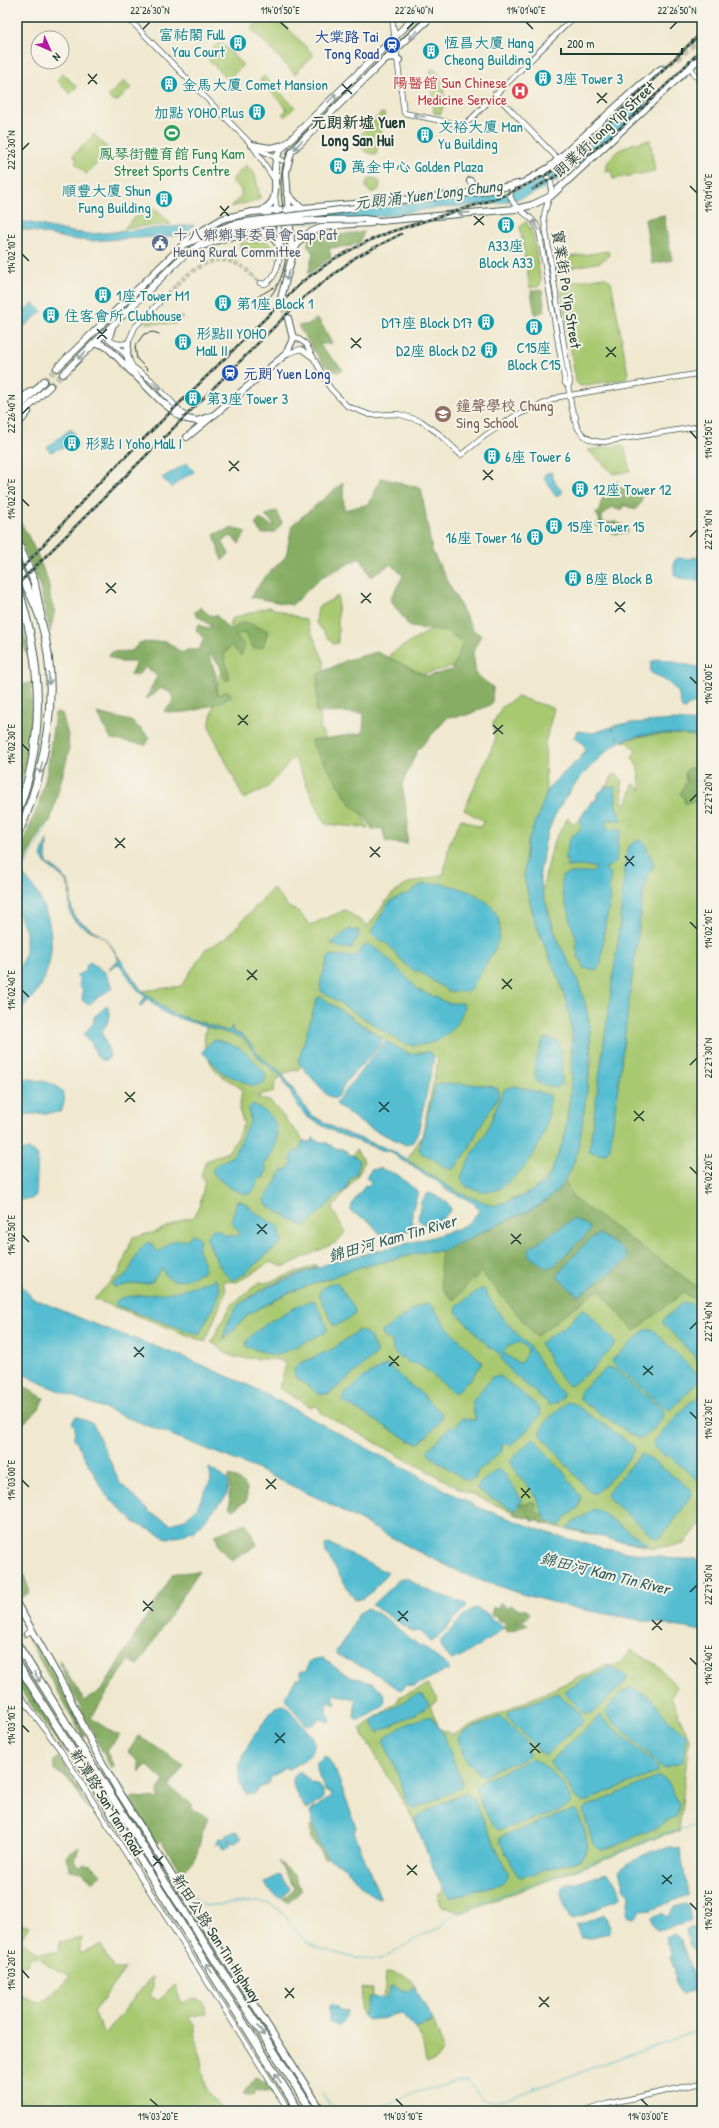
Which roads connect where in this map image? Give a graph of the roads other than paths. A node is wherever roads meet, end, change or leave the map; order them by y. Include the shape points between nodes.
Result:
1 (127, 17) edge
2 (392, 17) edge
3 (415, 17) edge
4 (431, 17) edge
5 (574, 17) edge
6 (395, 37) junction
7 (397, 49) junction
8 (702, 56) edge
9 (385, 59) junction
10 (399, 60) junction
11 (691, 66) junction
12 (661, 69) tunnel mouth
13 (702, 80) edge
14 (495, 94) junction
15 (252, 145) junction
16 (285, 145) junction
17 (276, 158) junction
18 (559, 160) junction
19 (288, 163) junction
20 (544, 175) junction
21 (274, 179) junction
22 (470, 181) dead end
23 (512, 189) junction
24 (481, 192) junction
25 (287, 194) junction
26 (275, 196) junction
27 (551, 196) junction
28 (370, 203) junction
29 (302, 209) junction
30 (516, 209) junction
31 (262, 211) junction
32 (289, 213) junction
33 (380, 221) junction
34 (277, 222) junction
35 (262, 233) junction
36 (208, 236) junction
37 (185, 244) junction
38 (280, 246) junction
39 (193, 249) junction
40 (292, 257) junction
41 (260, 283) dead end
42 (281, 298) tunnel mouth
43 (159, 303) tunnel mouth
44 (288, 318) tunnel mouth
45 (112, 327) junction
46 (92, 334) junction
47 (102, 334) junction
48 (293, 335) junction
49 (112, 340) junction
50 (128, 343) junction
51 (93, 344) junction
52 (286, 354) junction
53 (312, 356) junction
54 (127, 357) junction
55 (57, 368) tunnel mouth
56 (130, 370) junction
57 (702, 373) edge
58 (63, 374) tunnel mouth
59 (44, 381) tunnel mouth
60 (39, 386) junction
61 (50, 386) tunnel mouth
62 (568, 386) junction
63 (44, 392) junction
64 (570, 395) junction
65 (17, 402) edge
66 (168, 402) junction
67 (17, 410) edge
68 (214, 415) junction
69 (17, 418) edge
70 (17, 425) edge
71 (702, 426) edge
72 (187, 437) dead end
73 (17, 541) edge
74 (17, 550) edge
75 (17, 565) edge
76 (17, 584) edge
77 (17, 596) edge
78 (23, 606) junction
79 (41, 612) junction
80 (41, 620) junction
81 (17, 813) edge
82 (17, 836) edge
83 (17, 1604) edge
84 (33, 1630) junction
85 (26, 1634) tunnel mouth
86 (17, 1644) edge
87 (17, 1663) edge
88 (17, 1691) edge
89 (702, 2083) edge
90 (289, 2111) edge
91 (299, 2111) edge
92 (312, 2111) edge
93 (322, 2111) edge
94 (586, 2111) edge

1 - 15 street
2 - 6 street
3 - 6 main road
4 -> 7 main road
5 - 14 street
6 - 7 street
16 -> 6 main road
7 - 9 main road
7 - 10 street
8 - 11 main road, 朗業街 Long Yip Street
9 - 10 main road via 392,57
9 -> 19 main road via 296,147
14 -> 10 street via 469,121 461,125 404,113
11 - 13 street via 695,76
11 - 27 main road, 朗業街 Long Yip Street
12 - 18 main road via 640,85
14 - 18 street
15 - 16 main road via 270,148
15 - 17 street
15 - 21 street
16 - 17 main road
17 - 19 street
17 - 21 main road
18 - 20 main road
19 - 25 main road
20 - 23 main road
20 - 27 street, 寶業街 Po Yip Street via 552,187
21 - 26 main road
22 - 24 main road
23 - 24 main road
23 - 30 street
24 - 28 main road
25 - 29 main road
25 - 32 main road
26 - 31 main road
26 - 34 street
27 - 30 main road, 朗業街 Long Yip Street
27 - 62 street, 寶業街 Po Yip Street via 545,207 544,219 570,383
28 - 29 main road
28 - 34 main road, bridge
29 - 32 main road
30 -> 33 main road, 朗業街 Long Yip Street
62 -> 30 street, 寶業街 Po Yip Street via 565,383 539,230 530,217
31 - 34 main road
31 - 34 main road, bridge via 269,215 272,221
31 - 37 main road via 222,219 193,236
32 - 34 main road
32 - 40 main road, bridge
33 - 34 main road, 朗業街 Long Yip Street, bridge
33 - 40 main road via 314,230 298,243
34 - 35 main road
34 - 36 main road, bridge
34 - 38 street
35 - 38 main road via 272,237
35 - 39 main road via 233,236
36 - 37 main road
36 - 39 main road
37 - 46 main road
38 - 41 street via 279,260 273,276 267,283
39 - 45 main road
40 -> 42 main road
43 - 50 street via 135,327
44 - 48 main road
45 - 47 main road
45 - 49 main road
46 - 47 main road
46 - 55 main road
47 - 49 street
47 - 51 main road
48 - 52 main road via 292,344
48 - 53 street via 306,344
49 - 50 street via 121,344
49 - 54 street
50 - 54 main road
51 - 56 main road via 101,344 108,348
51 -> 58 main road
52 - 53 street via 300,349
52 - 68 main road
53 - 64 street via 330,388 349,407 370,415 398,414 421,421 461,454 515,416
54 - 56 main road
54 -> 66 street via 133,367 151,380
56 - 66 main road
57 - 64 street
59 - 60 main road
60 - 65 main road
60 - 67 main road
61 - 63 main road
62 - 64 street, 寶業街 Po Yip Street
63 - 69 main road
63 - 70 main road
64 - 71 street, 寶業街 Po Yip Street via 575,420 584,436 597,442
66 - 68 main road via 182,418 190,421 204,420
68 - 72 main road
73 - 79 highway via 34,581
74 - 79 highway
75 - 80 highway
76 - 78 highway
77 - 78 highway
78 - 81 highway via 37,664 38,710 31,766
79 - 80 highway
80 -> 82 highway via 49,678 48,729 34,792
83 - 84 main road
84 - 85 street
84 - 93 main road via 120,1794
86 -> 92 highway, 新田公路 San Tin Highway
91 -> 87 highway, 新田公路 San Tin Highway
88 - 90 street, 新潭路 San Tam Road via 57,1745
89 - 94 street via 638,2096

